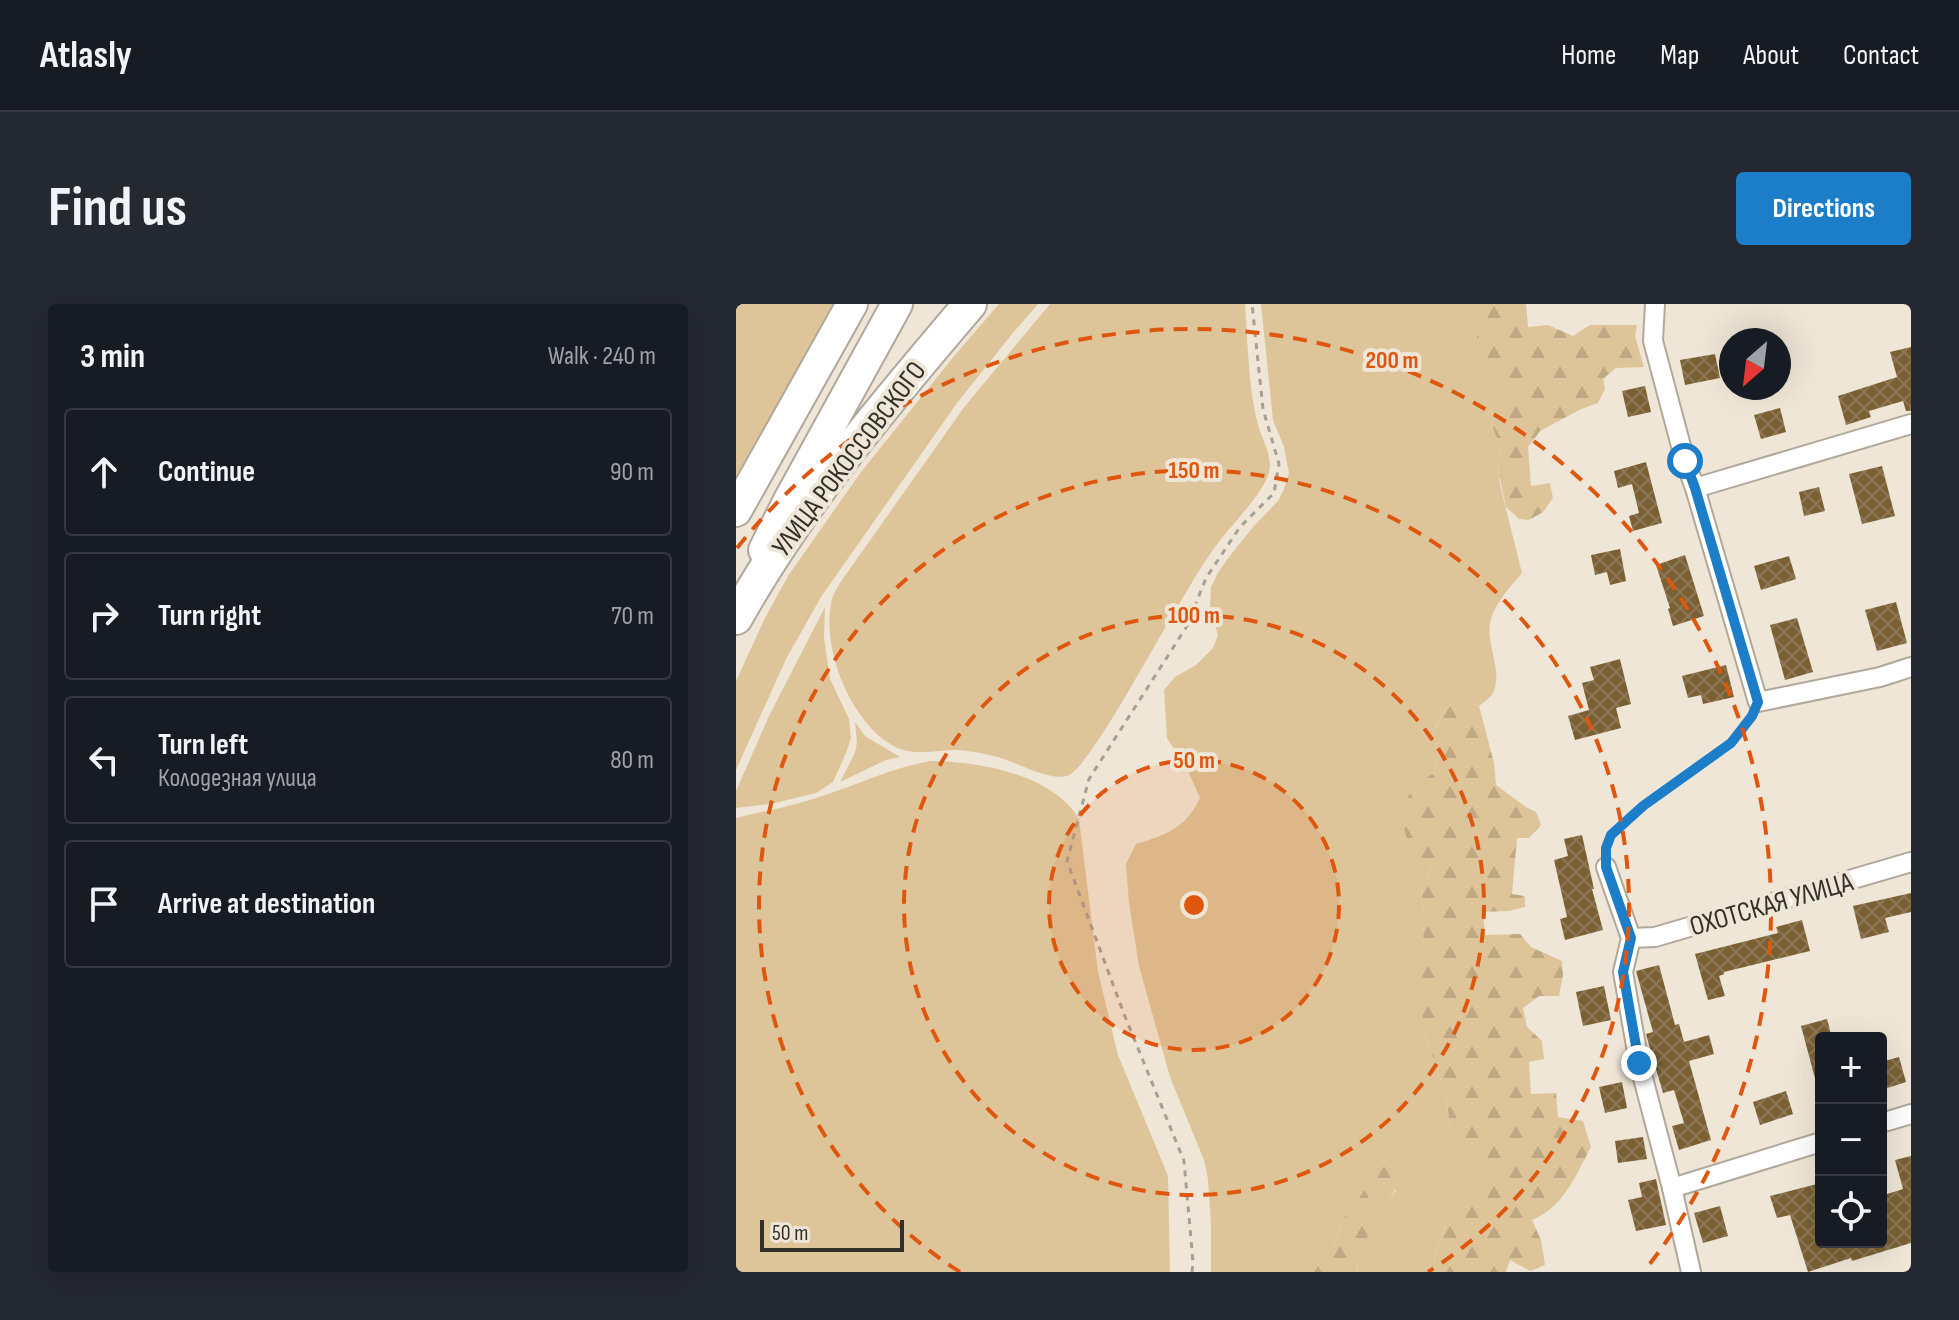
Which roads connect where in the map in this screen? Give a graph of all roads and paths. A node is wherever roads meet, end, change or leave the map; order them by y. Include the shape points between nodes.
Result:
1 (852, 304) edge
2 (897, 304) edge
3 (970, 304) edge
4 (1252, 304) edge
5 (1655, 304) edge
6 (1911, 424) edge
7 (1695, 488) junction
8 (736, 511) edge
9 (736, 610) edge
10 (736, 618) edge
11 (1911, 667) edge
12 (1758, 702) junction
13 (1911, 862) edge
14 (1606, 867) joint
15 (1631, 938) junction
16 (1911, 1114) edge
17 (1887, 1121) edge
18 (1815, 1144) edge
19 (1672, 1188) junction
20 (1192, 1272) edge
21 (1691, 1272) edge

1 - 8 main road
2 - 9 main road via 788,502
3 - 10 highway, УЛИЦА РОКОССОВСКОГО via 879,410 801,513
4 - 20 path via 1263,409 1279,464 1274,493 1240,527 1206,578 1187,626 1089,779 1067,861 1184,1161
5 - 7 street via 1653,341
6 - 7 street
7 - 12 street
11 - 12 street
12 - 14 path via 1731,743 1611,835
13 - 15 street, ОХОТСКАЯ УЛИЦА via 1655,937
14 - 15 street
15 - 19 street via 1623,972 1639,1063
16 - 17 street
18 - 19 street
19 - 21 street

